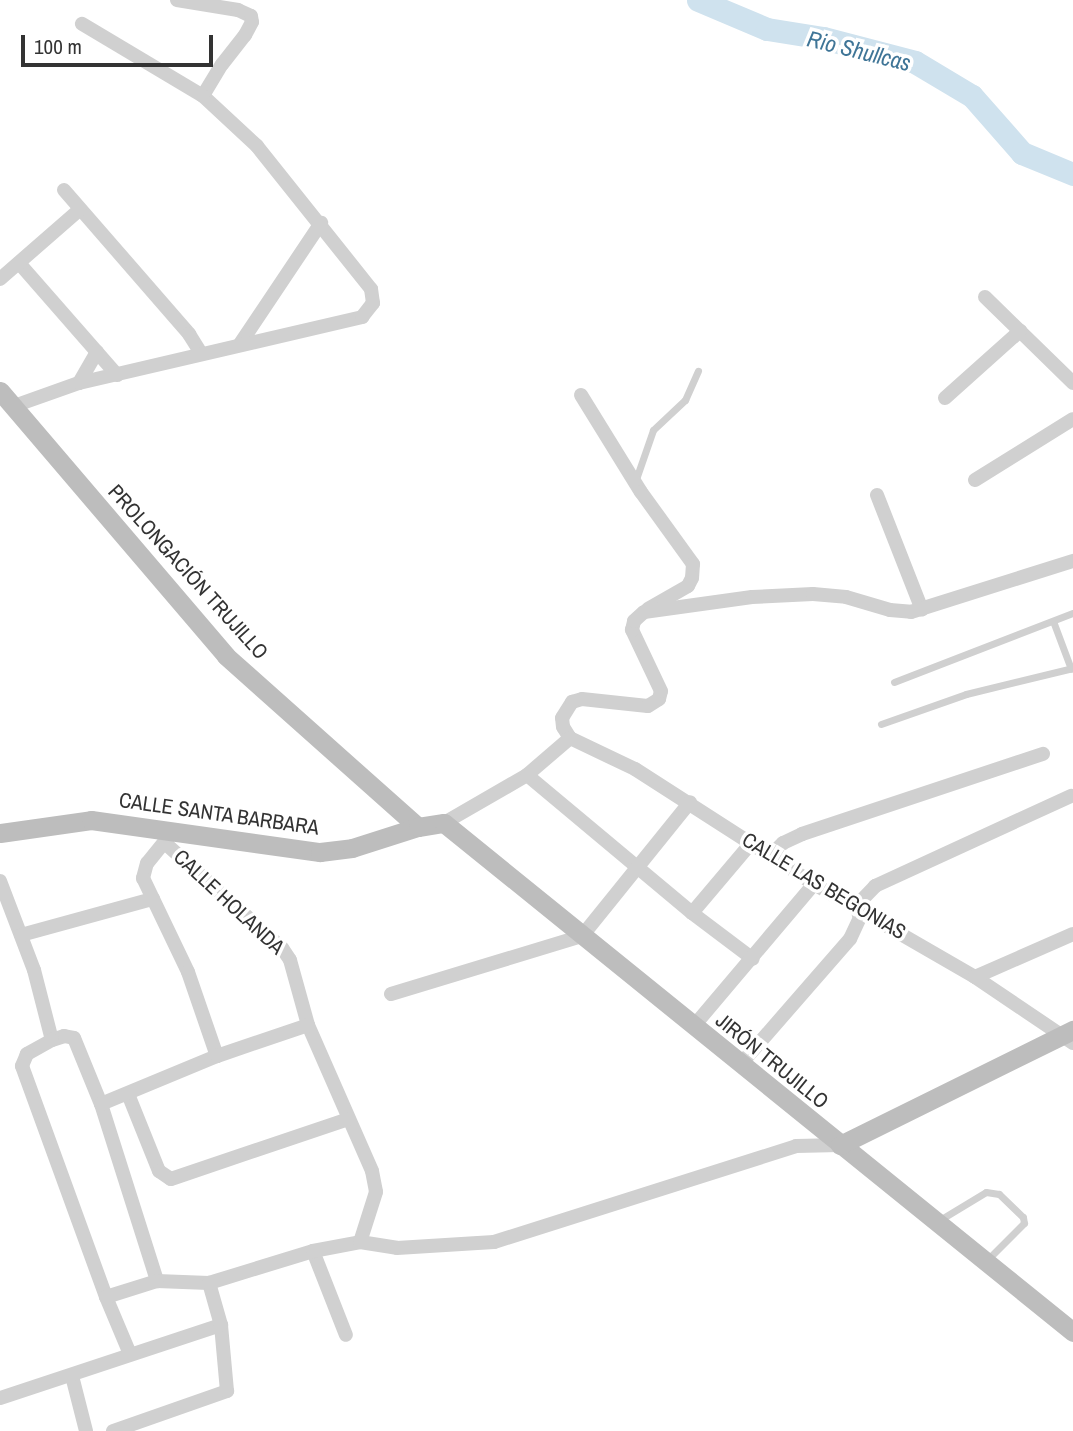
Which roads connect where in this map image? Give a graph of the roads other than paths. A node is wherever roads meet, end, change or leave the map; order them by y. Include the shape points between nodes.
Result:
1 (177, 0) edge
2 (82, 24) dead end
3 (203, 96) junction
4 (64, 190) dead end
5 (79, 210) junction
6 (321, 223) junction
7 (19, 263) junction
8 (0, 279) edge
9 (985, 297) dead end
10 (1020, 331) junction
11 (240, 344) junction
12 (97, 352) junction
13 (201, 353) junction
14 (698, 371) dead end
15 (117, 375) junction
16 (79, 383) junction
17 (1073, 383) edge
18 (0, 391) edge
19 (581, 395) dead end
20 (945, 398) dead end
21 (14, 406) junction
22 (1073, 419) edge
23 (975, 480) dead end
24 (635, 483) junction
25 (877, 495) dead end
26 (1073, 561) edge
27 (922, 610) junction
28 (644, 612) junction
29 (1073, 614) edge
30 (1053, 621) junction
31 (1072, 668) edge
32 (894, 682) dead end
33 (881, 723) dead end
34 (570, 738) junction
35 (1043, 754) dead end
36 (527, 775) junction
37 (1070, 796) dead end
38 (690, 802) junction
39 (444, 824) junction
40 (418, 827) junction
41 (0, 834) edge
42 (193, 837) junction
43 (169, 839) junction
44 (752, 842) junction
45 (771, 855) junction
46 (184, 857) junction
47 (637, 867) junction
48 (0, 881) edge
49 (814, 884) junction
50 (153, 899) junction
51 (856, 906) junction
52 (692, 913) junction
53 (1073, 934) edge
54 (21, 935) junction
55 (582, 936) junction
56 (753, 959) junction
57 (975, 977) junction
58 (391, 994) dead end
59 (308, 1025) junction
60 (693, 1027) junction
61 (1069, 1036) edge
62 (52, 1040) junction
63 (217, 1056) junction
64 (740, 1065) junction
65 (128, 1094) junction
66 (101, 1104) junction
67 (348, 1119) junction
68 (840, 1145) junction
69 (936, 1222) junction
70 (360, 1242) junction
71 (313, 1251) junction
72 (985, 1261) junction
73 (157, 1281) junction
74 (209, 1283) junction
75 (106, 1297) junction
76 (221, 1325) junction
77 (1073, 1332) edge
78 (346, 1335) dead end
79 (130, 1354) junction
80 (72, 1376) junction
81 (0, 1398) edge
82 (86, 1431) edge
83 (114, 1431) edge

1 - 3 street via 251,16 245,35
2 - 3 street
3 - 6 street via 257,146
4 - 5 street
5 - 7 street
5 - 13 street via 190,334
6 - 11 street
6 - 11 street via 371,289 374,298 369,311 362,317
7 - 8 street
7 - 12 street
9 - 10 street
10 - 17 street
10 - 20 street
11 - 13 street
12 - 15 street
12 - 16 street
13 - 15 street
14 - 24 lane via 685,400 653,430
15 - 16 street
16 - 21 street
18 - 21 street, PROLONGACIÓN TRUJILLO
19 - 24 street
21 - 40 street, PROLONGACIÓN TRUJILLO via 226,656
22 - 23 street
24 - 28 street via 682,546 694,570 688,586
25 - 27 street
26 - 27 street
27 - 28 street via 901,612 863,600 805,594
28 - 34 street via 632,629 661,691 659,699 648,706 582,699 572,702 562,718
29 - 30 lane
30 - 31 lane
30 - 32 lane
31 - 33 lane via 966,694
34 - 36 street, CALLE SANTA BARBARA
34 - 38 street, CALLE LAS BEGONIAS
35 - 45 street via 802,834
36 - 39 street, CALLE SANTA BARBARA
36 - 47 street
37 - 51 street via 875,886
38 - 44 street, CALLE LAS BEGONIAS
38 - 47 street
39 - 40 street, CALLE SANTA BARBARA
39 - 55 street, JIRÓN TRUJILLO
40 - 42 street, CALLE SANTA BARBARA via 352,848 320,852
41 - 43 street, CALLE SANTA BARBARA via 91,820 146,827
42 - 43 street, CALLE SANTA BARBARA
42 - 46 street
43 - 46 street, CALLE HOLANDA
43 - 50 street via 144,870
44 - 45 street, CALLE LAS BEGONIAS
44 - 52 street
45 - 49 street, CALLE LAS BEGONIAS
46 - 59 street, CALLE HOLANDA via 199,876 282,948 290,960
47 - 52 street
47 - 55 street
48 - 54 street
49 - 51 street, CALLE LAS BEGONIAS
49 - 56 street
50 - 54 street
50 - 63 street via 188,972
51 - 57 street, CALLE LAS BEGONIAS
51 - 64 street via 860,918 850,939
52 - 56 street
53 - 57 street
54 - 62 street
55 - 58 street
55 - 60 street, JIRÓN TRUJILLO
56 - 60 street
57 - 61 street, CALLE LAS BEGONIAS
59 - 63 street
59 - 67 street, CALLE HOLANDA
60 - 64 street, JIRÓN TRUJILLO
61 - 68 street
62 - 66 street via 74,1038
62 - 75 street via 27,1054 22,1066
63 - 65 street
64 - 68 street, JIRÓN TRUJILLO
65 - 66 street
65 - 67 street via 159,1171 171,1179
66 - 73 street
67 - 70 street, CALLE HOLANDA via 372,1171 376,1192
68 - 69 street, JIRÓN TRUJILLO
68 - 70 street via 796,1146 494,1242 397,1248
69 - 72 street, JIRÓN TRUJILLO
69 - 72 lane via 986,1192 999,1194 1024,1223
70 - 71 street
71 - 74 street
71 - 78 street
72 - 77 street, JIRÓN TRUJILLO
73 - 74 street
73 - 75 street
74 - 76 street
75 - 79 street
76 - 79 street
76 - 83 street via 227,1391
79 - 80 street
80 - 81 street
80 - 82 street

